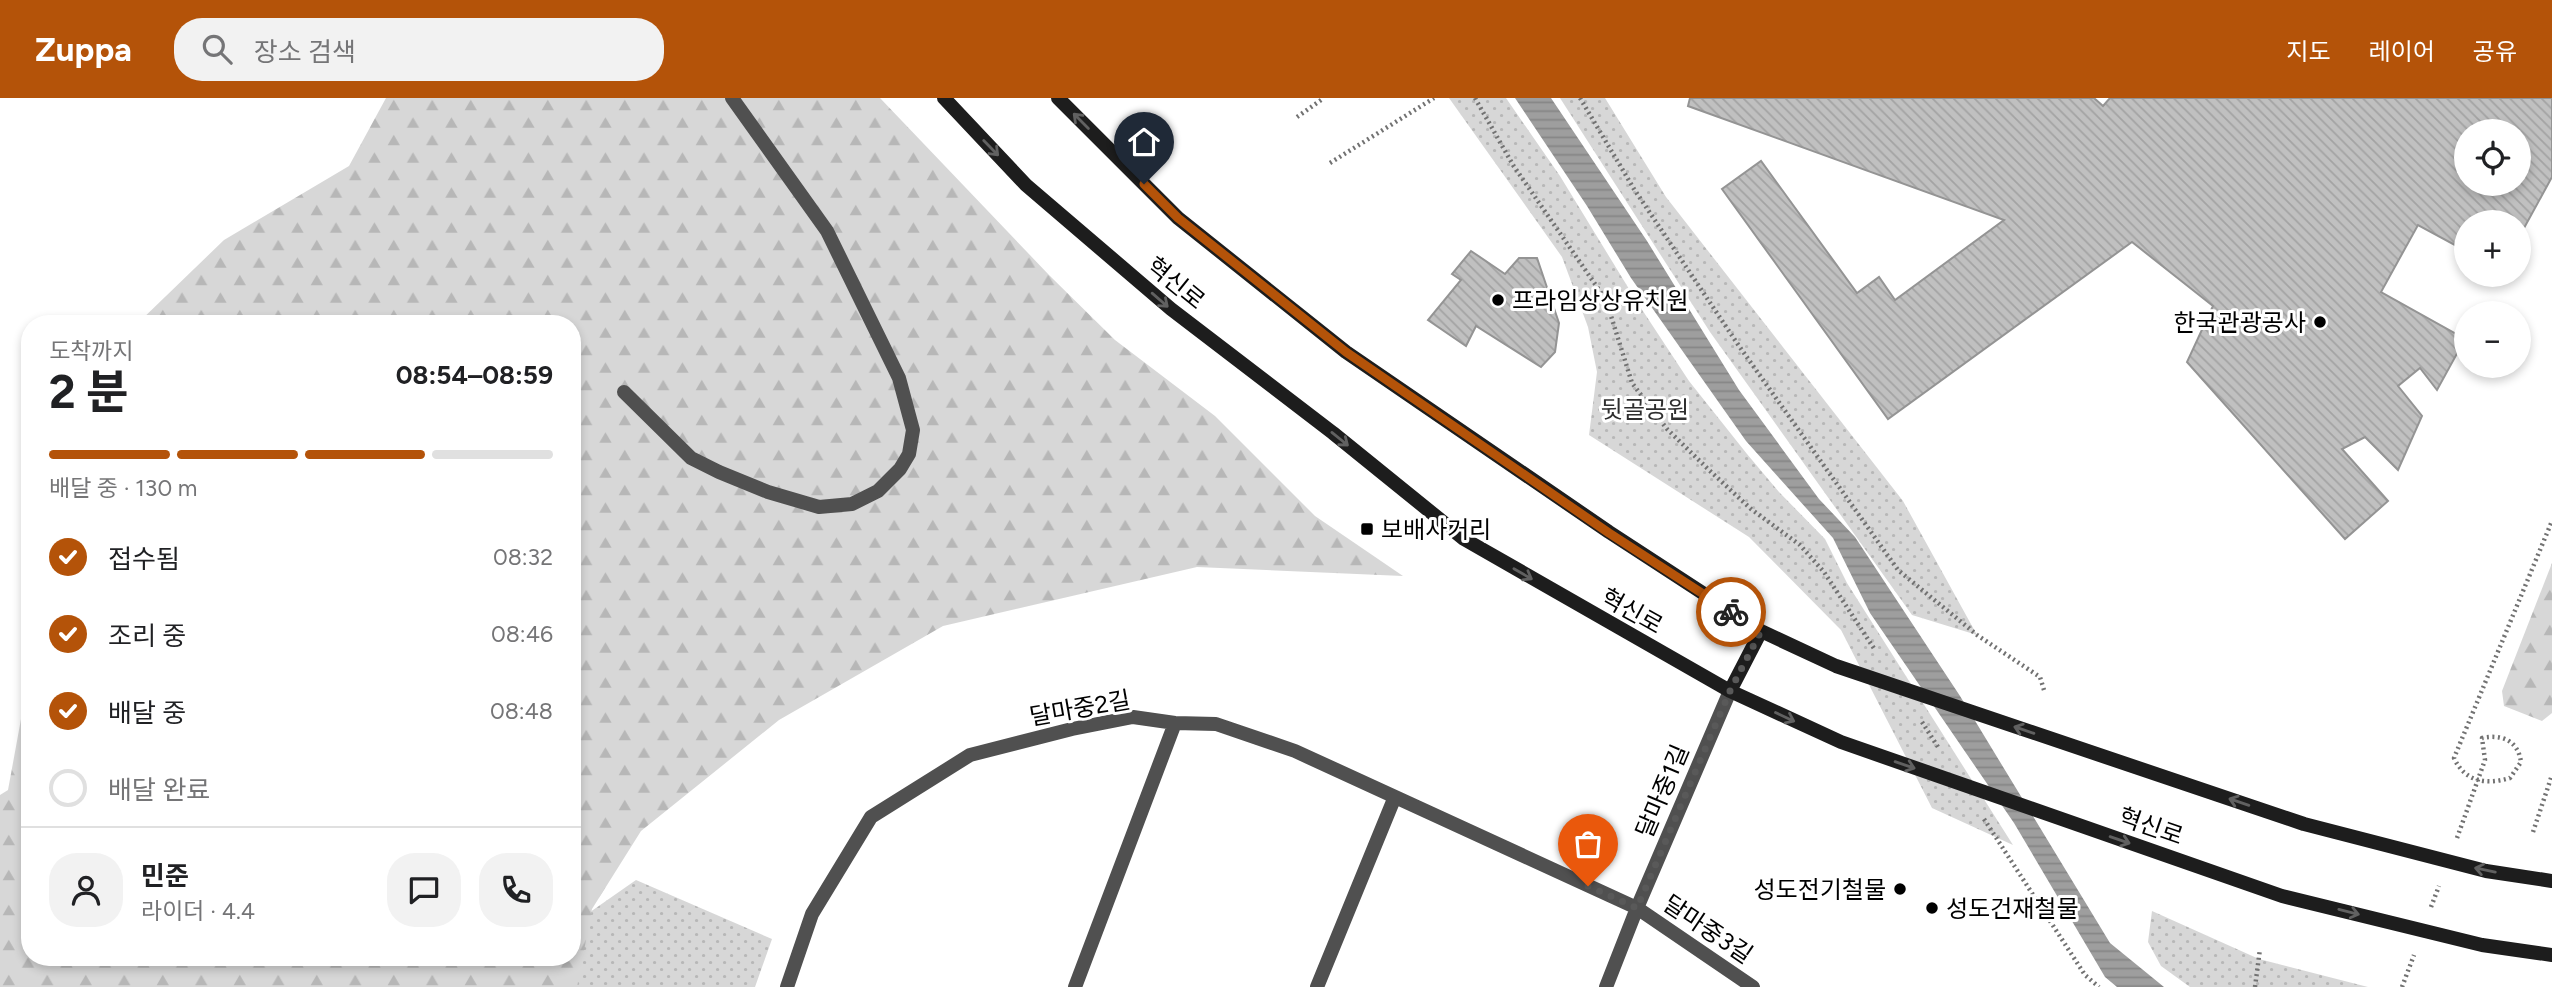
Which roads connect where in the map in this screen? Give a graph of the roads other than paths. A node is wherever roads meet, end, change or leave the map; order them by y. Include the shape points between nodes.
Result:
1 (732, 98) edge
2 (944, 98) edge
3 (1058, 98) edge
4 (624, 392) dead end
5 (1761, 631) junction
6 (1730, 691) junction
7 (1175, 723) junction
8 (1394, 799) junction
9 (2552, 881) edge
10 (1637, 908) junction
11 (2552, 955) edge
12 (787, 987) edge
13 (1075, 987) edge
14 (1317, 987) edge
15 (1606, 987) edge
16 (1753, 987) edge

1 - 4 street via 827,231 899,378 914,430 908,454 878,491 852,504 819,506 768,492 691,458
2 -> 6 street, 혁신로 via 1026,185 1171,309 1464,539
5 -> 3 street, 혁신로 via 1346,352 1178,218
5 - 6 street
9 -> 5 street, 혁신로 via 2486,870 2304,824 1836,666
6 - 10 street, 달마중1길
6 -> 11 street, 혁신로 via 1841,742 2282,896 2482,945
7 - 8 street, 달마중2길 via 1216,724 1295,751
7 - 12 street, 달마중2길 via 1133,717 970,755 871,817 813,914
7 - 13 street
8 - 10 street, 달마중2길
8 - 14 street
10 - 15 street, 달마중1길
10 - 16 street, 달마중3길

